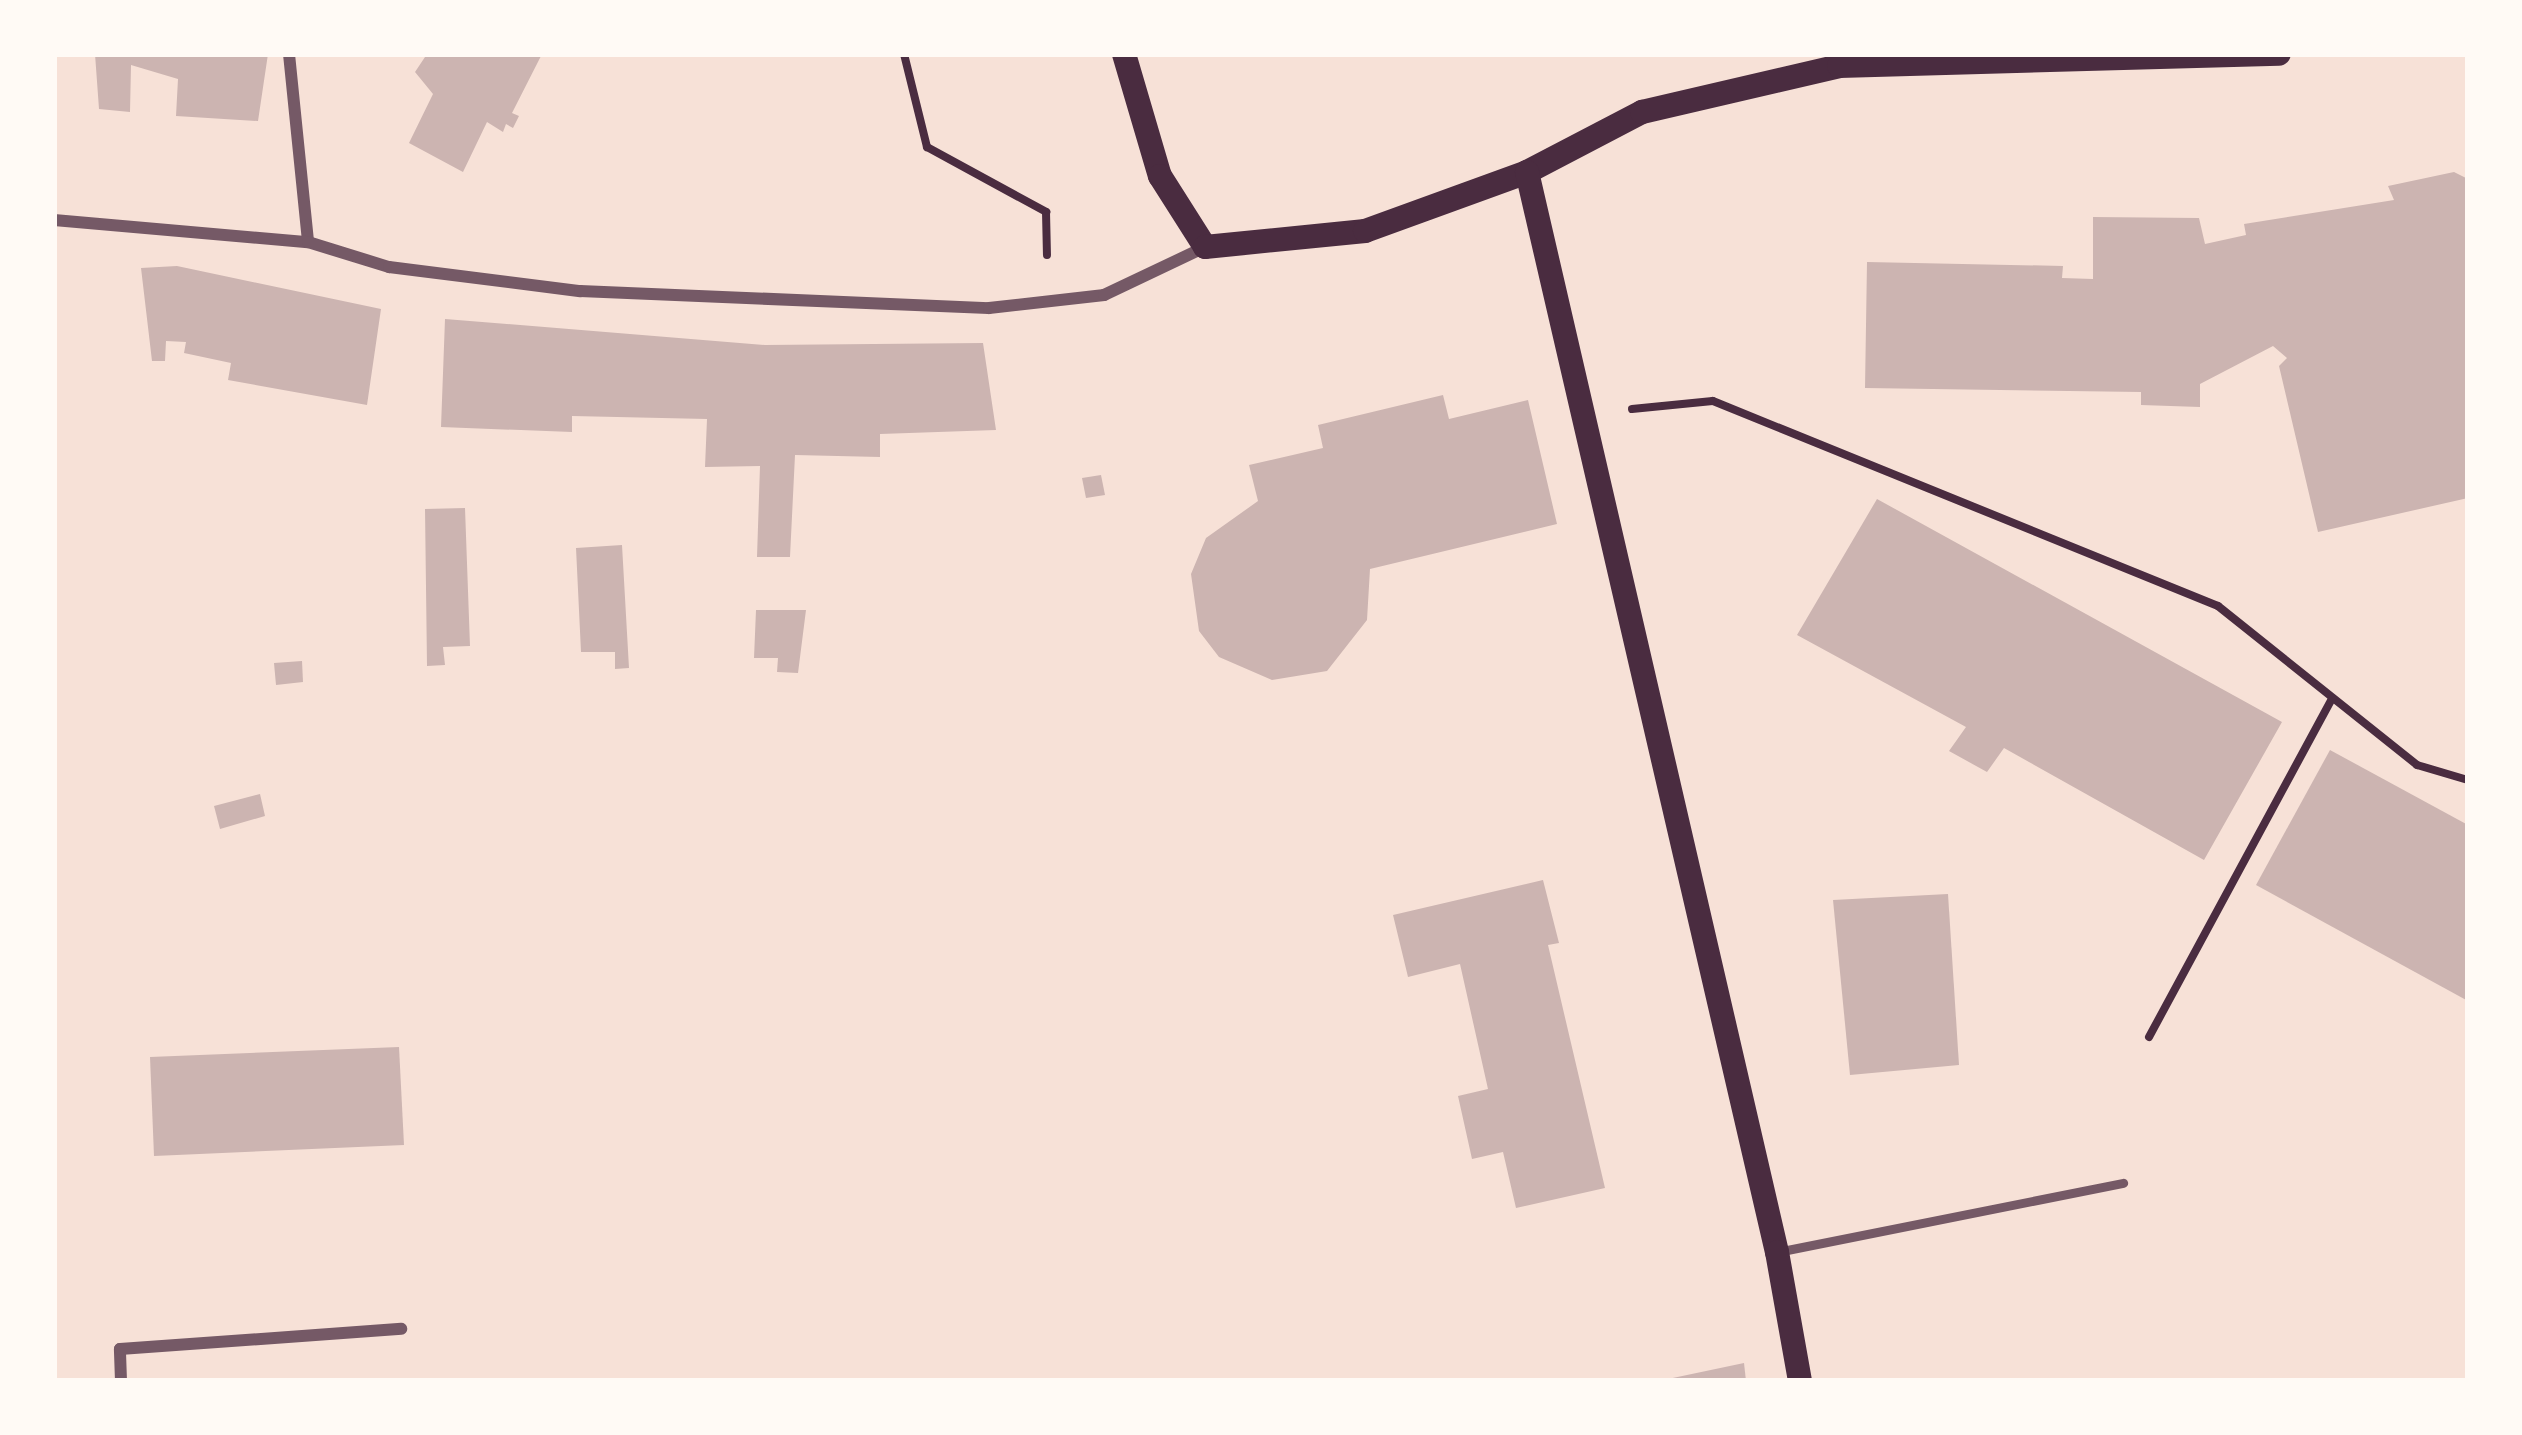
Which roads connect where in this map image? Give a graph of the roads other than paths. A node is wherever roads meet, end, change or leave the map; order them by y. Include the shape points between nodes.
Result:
1 (289, 54) edge
2 (1124, 54) edge
3 (2279, 54) edge
4 (1527, 172) junction
5 (54, 220) edge
6 (308, 242) junction
7 (1205, 247) junction
8 (2123, 1183) dead end
9 (1777, 1252) junction
10 (401, 1329) dead end
11 (121, 1381) edge
12 (1800, 1381) edge

1 - 6 street
2 - 7 main road via 1160,176
3 - 4 main road via 1839,66 1642,112
4 - 7 main road via 1365,231
4 - 9 main road
5 - 6 street
6 - 7 street via 389,267 580,291 989,308 1104,295
8 - 9 lane
9 - 12 main road
10 - 11 street via 119,1349

